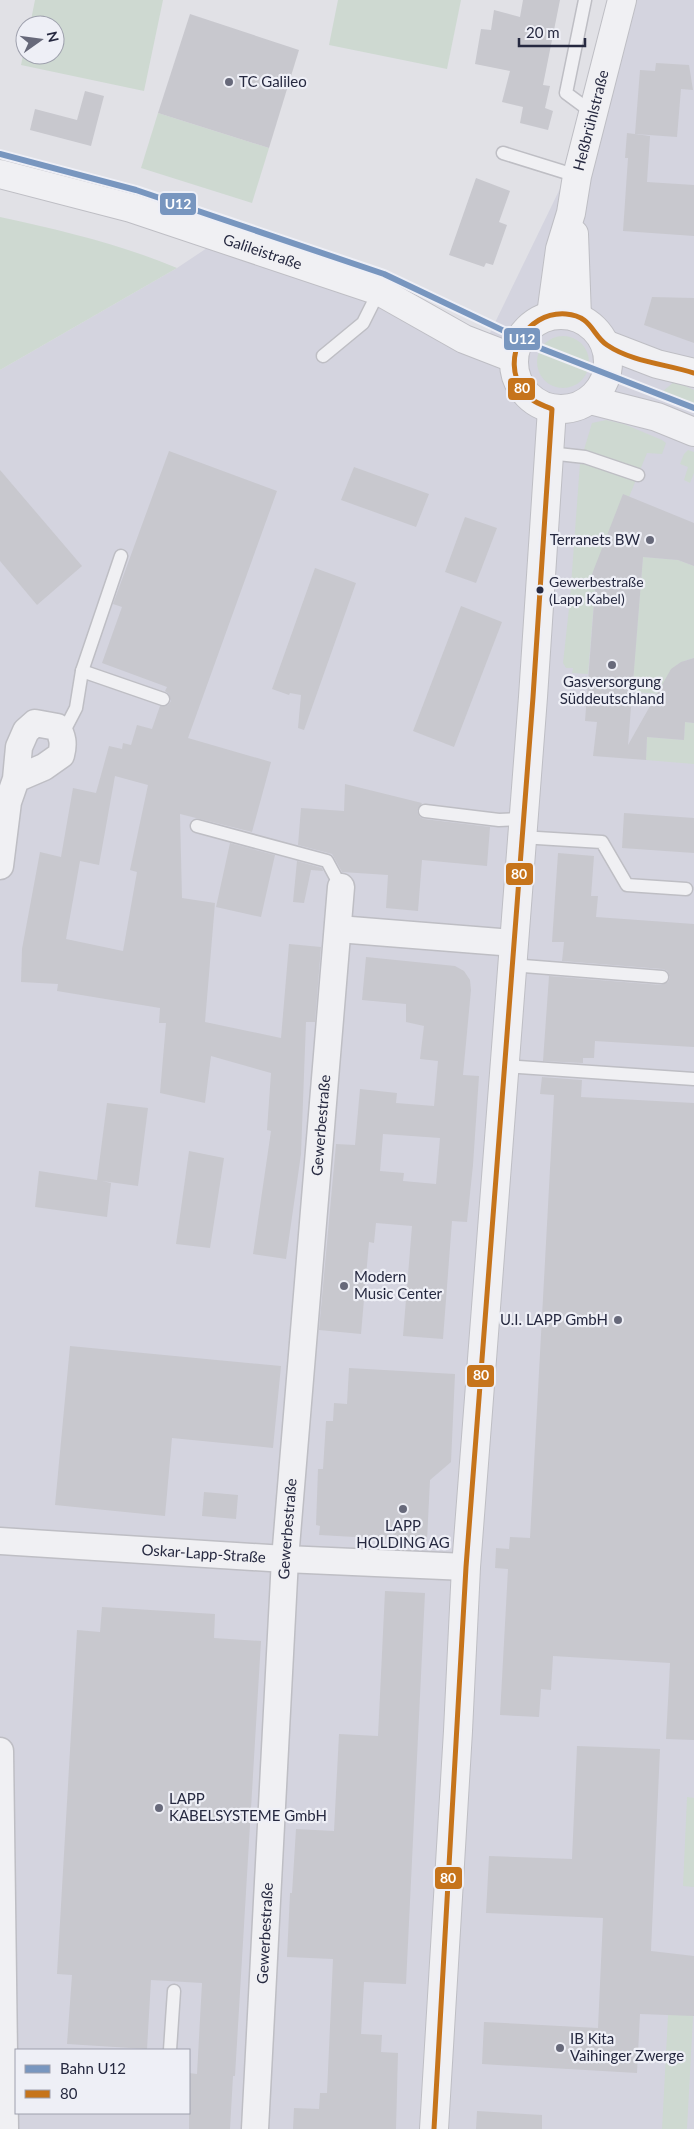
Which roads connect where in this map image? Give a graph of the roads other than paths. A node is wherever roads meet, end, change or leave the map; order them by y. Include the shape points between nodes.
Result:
1 (586, 0) edge
2 (622, 0) edge
3 (593, 113) junction
4 (503, 153) dead end
5 (0, 174) edge
6 (577, 176) junction
7 (571, 213) junction
8 (379, 290) junction
9 (551, 315) junction
10 (577, 317) junction
11 (605, 344) junction
12 (323, 356) dead end
13 (513, 358) junction
14 (694, 373) edge
15 (590, 400) junction
16 (552, 409) junction
17 (694, 432) edge
18 (549, 453) junction
19 (638, 475) dead end
20 (121, 556) dead end
21 (82, 671) junction
22 (162, 699) dead end
23 (62, 736) junction
24 (16, 779) junction
25 (425, 811) dead end
26 (196, 826) dead end
27 (521, 828) junction
28 (0, 866) edge
29 (341, 886) joint
30 (686, 889) dead end
31 (338, 929) junction
32 (512, 954) junction
33 (662, 977) dead end
34 (504, 1066) junction
35 (694, 1078) edge
36 (0, 1540) edge
37 (285, 1559) junction
38 (466, 1567) junction
39 (0, 1751) edge
40 (174, 1991) dead end
41 (170, 2049) edge
42 (10, 2056) edge
43 (4, 2129) edge
44 (255, 2129) edge
45 (434, 2129) edge

1 - 3 lane via 566,93
2 - 3 street, Heßbrühlstraße
3 - 6 street, Heßbrühlstraße
4 - 6 lane
5 - 8 street, Galileistraße via 131,208
6 - 7 street, Heßbrühlstraße
7 - 9 street, Heßbrühlstraße via 560,249
7 - 10 street, Heßbrühlstraße via 576,252
8 - 12 lane via 363,323
8 - 13 street, Galileistraße via 464,339
9 - 10 street
9 - 13 street via 525,330
10 - 11 street via 594,328
11 - 14 street via 656,364
11 - 15 street via 607,375
13 - 16 street via 515,375 523,391 536,403
15 - 16 street via 572,408
15 - 17 street via 656,417
16 - 18 street
18 - 19 lane via 585,456
18 - 27 street
20 - 21 lane
21 - 22 lane
21 - 23 lane via 76,708
23 - 24 street via 61,754 44,767
23 - 24 street via 57,728 43,723 35,723 26,731 19,747
24 - 28 street via 8,802
25 - 27 lane via 499,820
26 - 29 lane via 327,861
27 - 30 lane via 602,842 627,885
27 - 32 street
29 - 31 street, Gewerbestraße
31 - 32 street
31 - 37 street, Gewerbestraße
32 - 33 lane
32 - 34 street
34 - 35 lane
34 - 38 street
36 - 37 street, Oskar-Lapp-Straße
37 - 38 street, Oskar-Lapp-Straße
37 - 44 street, Gewerbestraße
38 - 45 street
39 - 42 street
40 - 41 lane
42 - 43 street

